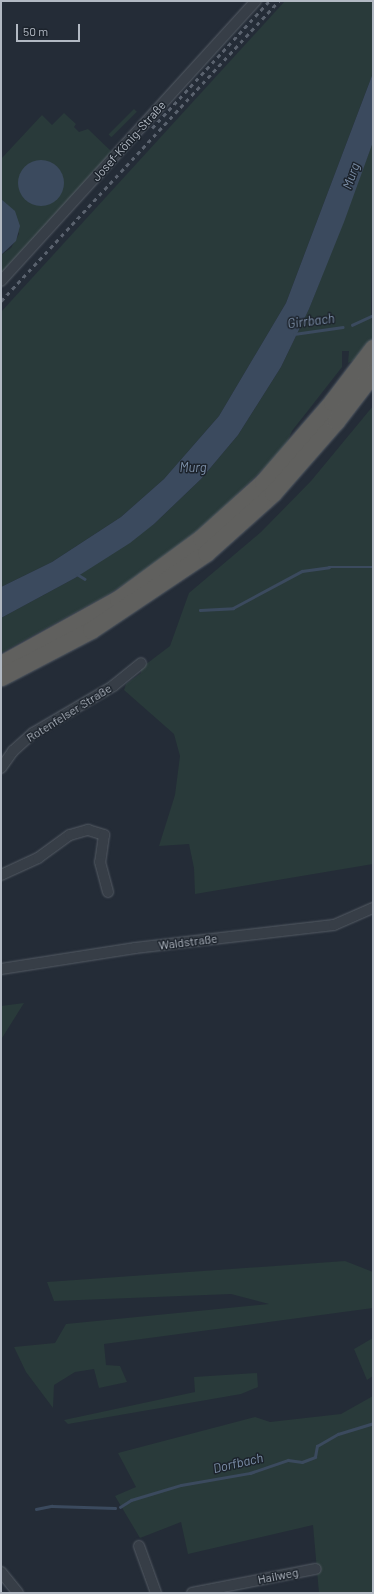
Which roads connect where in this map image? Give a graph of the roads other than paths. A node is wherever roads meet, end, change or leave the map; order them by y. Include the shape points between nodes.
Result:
1 (256, 1) edge
2 (1, 281) edge
3 (373, 348) edge
4 (373, 373) edge
5 (1, 664) edge
6 (141, 664) dead end
7 (1, 677) edge
8 (1, 768) edge
9 (1, 875) edge
10 (108, 892) dead end
11 (373, 908) edge
12 (1, 969) edge
13 (139, 1546) dead end
14 (316, 1569) dead end
15 (1, 1572) edge
16 (18, 1593) edge
17 (156, 1593) edge
18 (192, 1593) edge

1 - 2 street, Josef-König-Straße
3 - 5 highway via 332,402 264,482 201,538 118,598
4 - 7 highway via 336,421 273,493 206,553 91,630
6 - 8 street, Rotenfelser Straße via 113,686 33,733 12,751
9 - 10 street via 38,858 70,835 88,830 104,835 100,862
11 - 12 street, Waldstraße via 334,925 135,948
13 - 17 street
14 - 18 street, Hailweg
15 - 16 street

